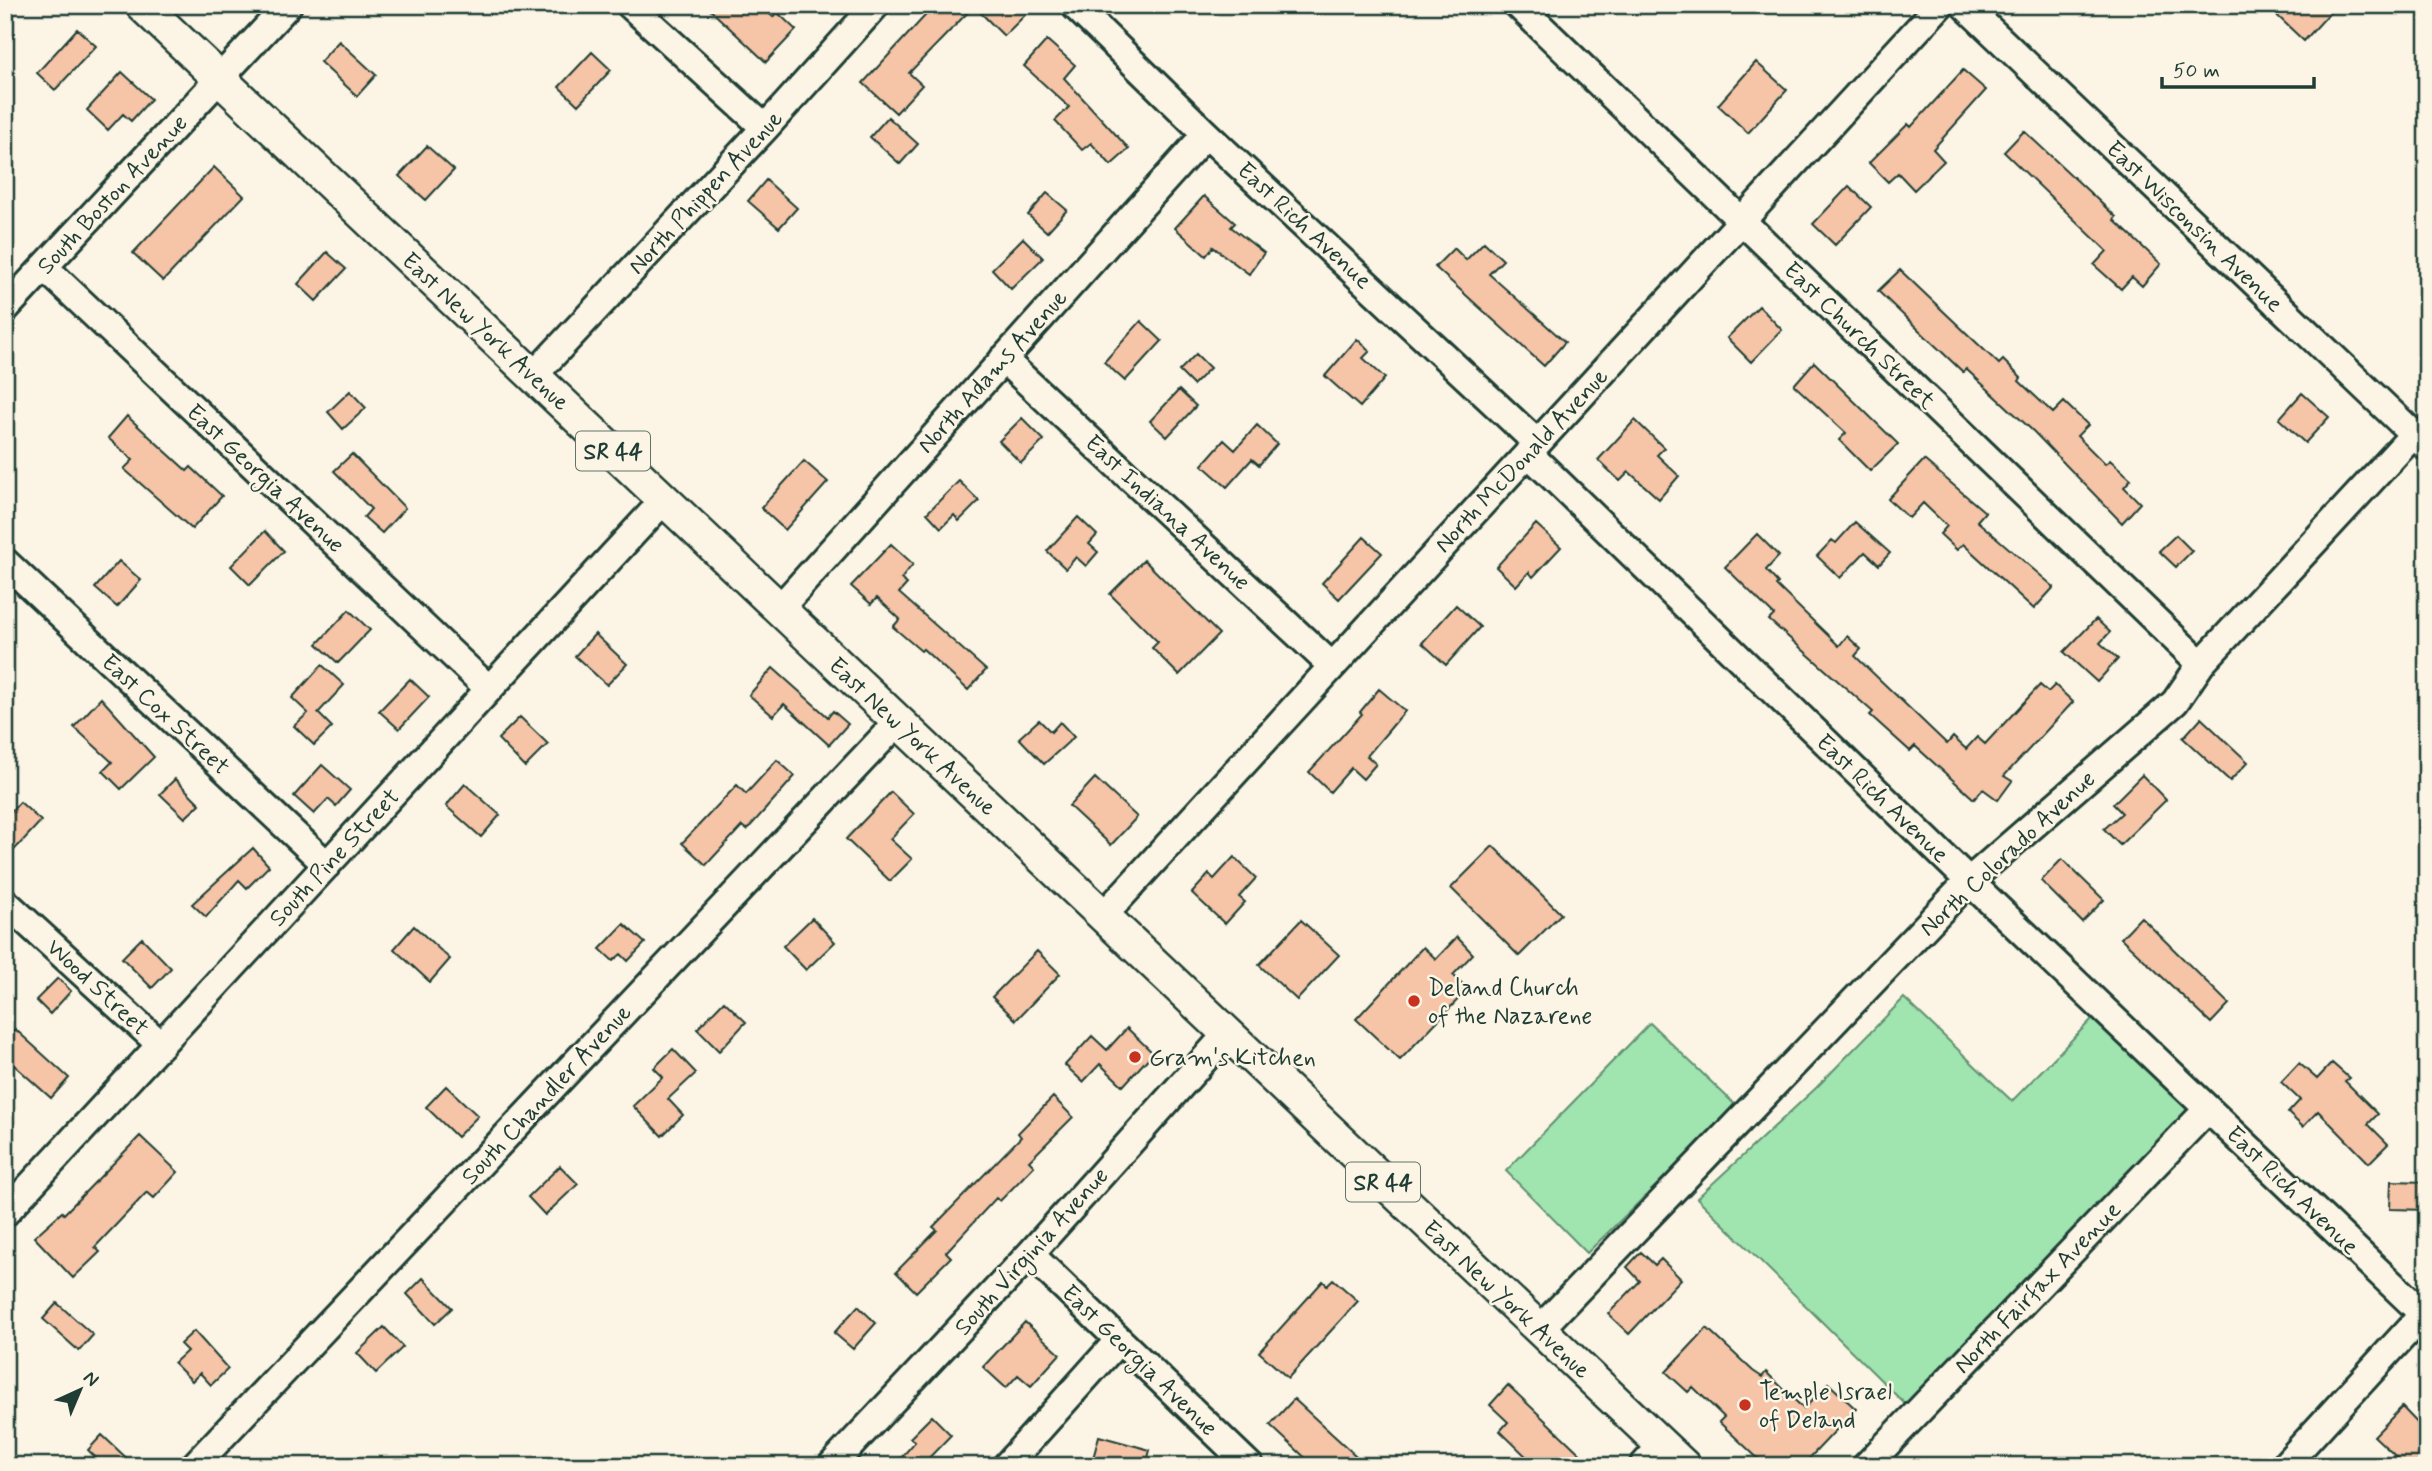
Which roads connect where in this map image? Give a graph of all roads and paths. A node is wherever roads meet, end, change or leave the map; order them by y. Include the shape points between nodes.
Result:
1 (142, 5) edge
2 (288, 5) edge
3 (630, 5) edge
4 (876, 5) edge
5 (1074, 5) edge
6 (1518, 5) edge
7 (1940, 5) edge
8 (1964, 5) edge
9 (220, 79) junction
10 (765, 128) junction
11 (1206, 134) junction
12 (1742, 221) junction
13 (44, 267) junction
14 (5, 309) edge
15 (1003, 359) junction
16 (533, 376) junction
17 (2420, 440) edge
18 (1533, 448) junction
19 (664, 500) junction
20 (5, 562) edge
21 (779, 609) junction
22 (2202, 664) junction
23 (1332, 666) junction
24 (489, 690) junction
25 (898, 722) junction
26 (327, 865) junction
27 (1969, 881) junction
28 (5, 902) edge
29 (1103, 916) junction
30 (1227, 1033) junction
31 (161, 1045) junction
32 (2208, 1109) junction
33 (5, 1213) edge
34 (1030, 1254) junction
35 (2425, 1312) edge
36 (1539, 1330) junction
37 (1119, 1340) junction
38 (1663, 1459) edge
39 (194, 1466) edge
40 (831, 1466) edge
41 (1006, 1466) edge
42 (1250, 1466) edge
43 (1866, 1466) edge
44 (2284, 1466) edge

1 - 9 main road, East New York Avenue / SR 44
2 - 9 street, South Boston Avenue
3 - 10 street
4 - 10 street, North Phippen Avenue
5 - 11 street, East Rich Avenue
6 - 12 street, East Church Street
7 - 12 street, North McDonald Avenue
8 - 17 street, East Wisconsin Avenue
9 - 13 street, South Boston Avenue
9 - 16 main road, East New York Avenue / SR 44
10 - 16 street, North Phippen Avenue
11 - 15 street, North Adams Avenue
11 - 18 street, East Rich Avenue
12 - 18 street, North McDonald Avenue
12 - 22 street, East Church Street
13 - 14 street, South Boston Avenue
13 - 24 street, East Georgia Avenue
15 - 21 street, North Adams Avenue
15 - 23 street, East Indiana Avenue
16 - 19 main road, East New York Avenue / SR 44
17 - 22 street, North Colorado Avenue
18 - 23 street, North McDonald Avenue
18 - 27 street, East Rich Avenue
19 - 21 main road, East New York Avenue / SR 44
19 - 24 street, South Pine Street
20 - 26 street, East Cox Street
21 - 25 main road, East New York Avenue / SR 44
22 - 27 street, North Colorado Avenue via 2175,702
23 - 29 street, North McDonald Avenue
24 - 26 street, South Pine Street
25 - 29 main road, East New York Avenue / SR 44
25 - 39 street, South Chandler Avenue
26 - 31 street, South Pine Street
27 - 32 street, East Rich Avenue
27 - 36 street, North Colorado Avenue
28 - 31 street, Wood Street
29 - 30 main road, East New York Avenue / SR 44
30 - 34 street, South Virginia Avenue
30 - 36 main road, East New York Avenue / SR 44
31 - 33 street, South Pine Street
32 - 35 street, East Rich Avenue
32 - 43 street, North Fairfax Avenue
34 - 37 street, East Georgia Avenue
34 - 40 street, South Virginia Avenue
35 - 44 street
36 - 38 main road, East New York Avenue / SR 44
37 - 41 street
37 - 42 street, East Georgia Avenue

